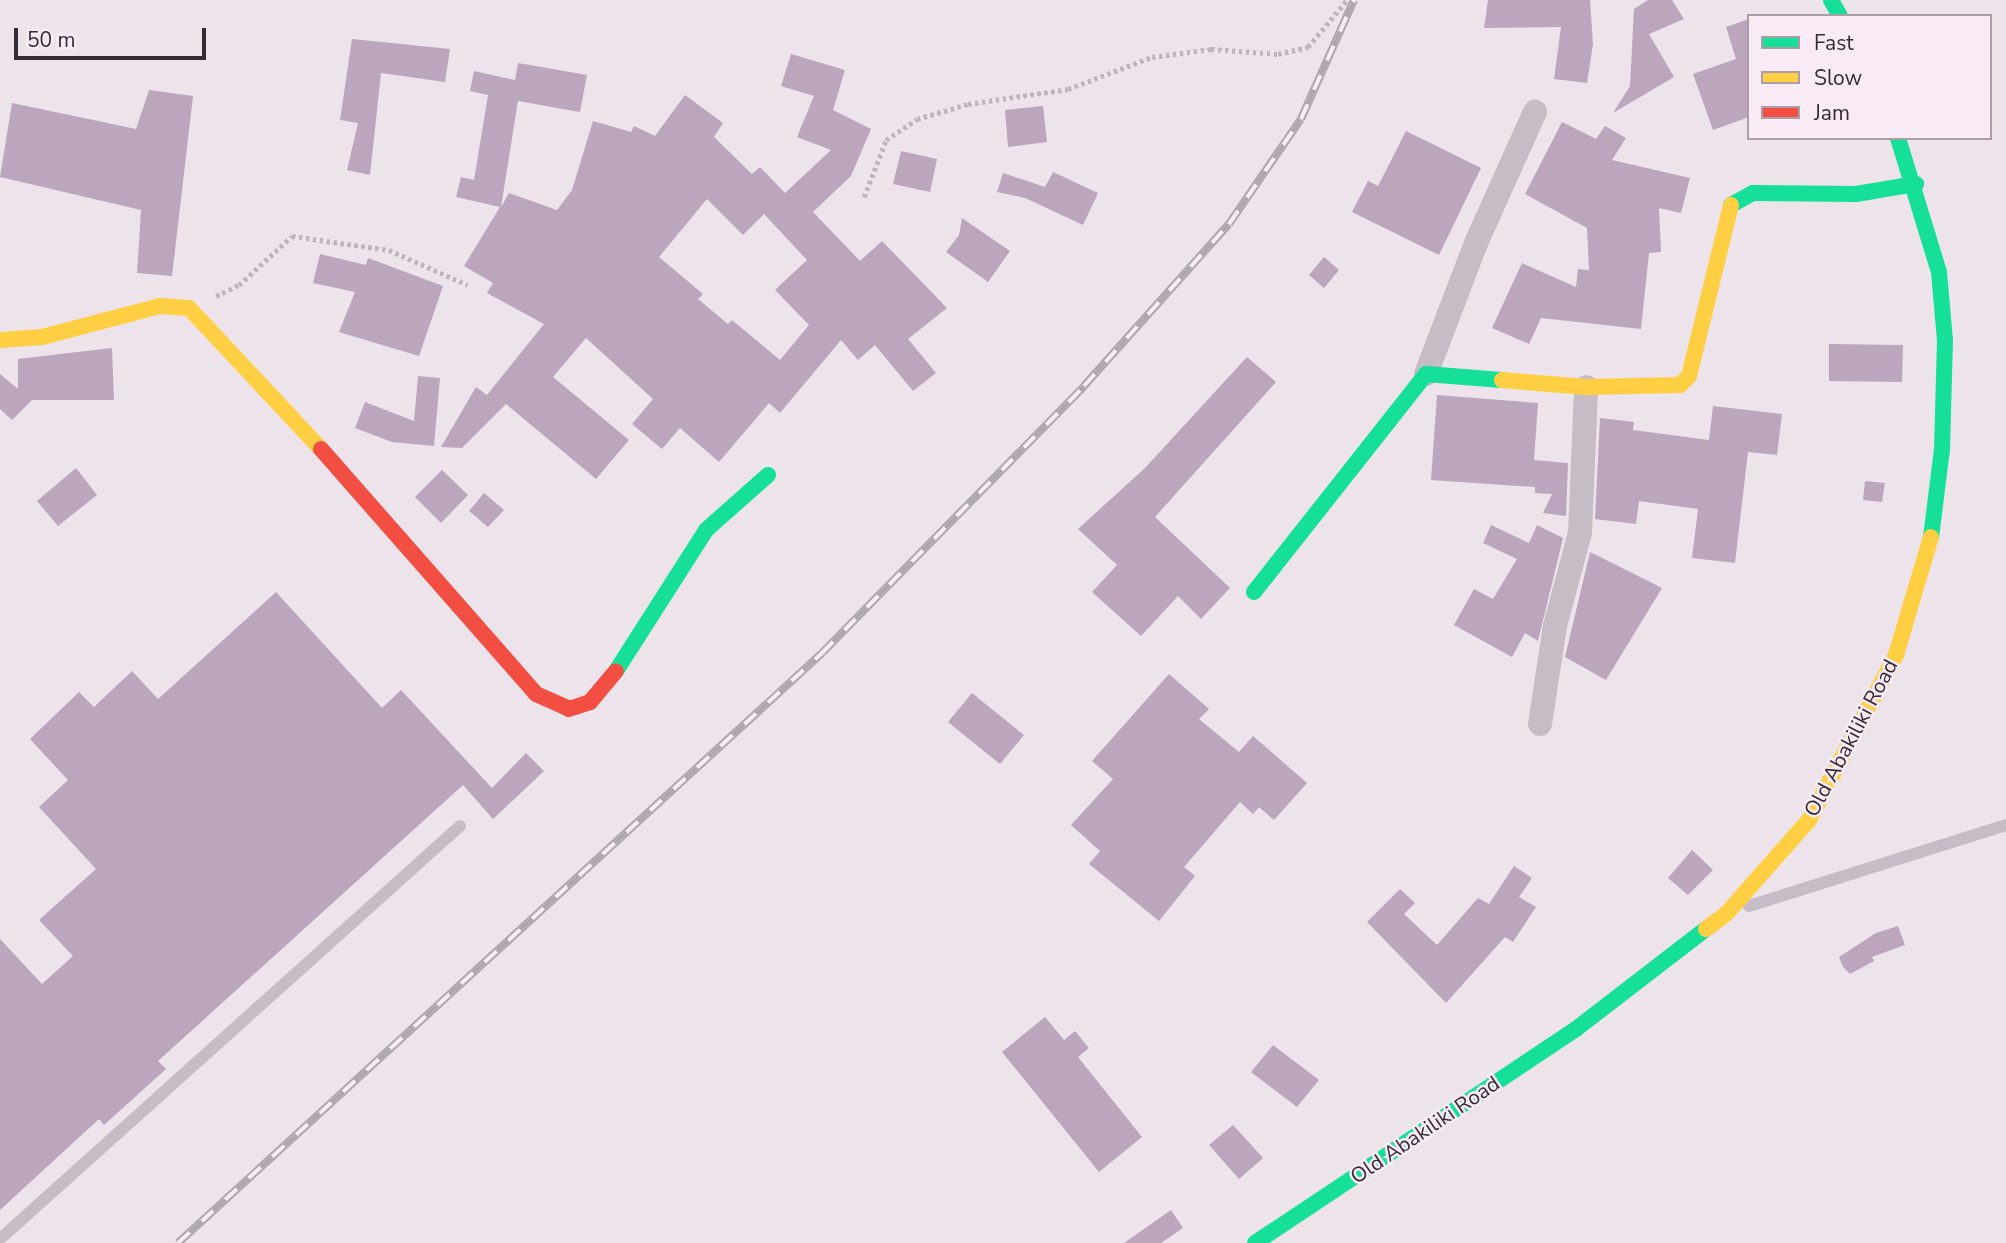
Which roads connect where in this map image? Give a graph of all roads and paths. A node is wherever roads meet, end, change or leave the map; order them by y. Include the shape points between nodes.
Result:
1 (1347, 0) edge
2 (1535, 112) dead end
3 (1899, 140) edge
4 (1916, 184) junction
5 (864, 197) dead end
6 (468, 285) dead end
7 (189, 308) junction
8 (0, 340) edge
9 (1426, 374) junction
10 (1586, 387) junction
11 (768, 475) dead end
12 (1254, 592) dead end
13 (1540, 724) dead end
14 (2006, 825) edge
15 (460, 827) dead end
16 (1727, 913) junction
17 (0, 1238) edge
18 (1255, 1243) edge

1 - 5 path via 1308,47 1278,54 1212,49 1152,57 1068,89 968,104 917,119 886,140
2 - 9 street via 1476,243
3 - 4 street, Old Abakiliki Road
4 - 10 street via 1856,194 1753,193 1741,197 1731,205 1722,235 1689,376 1681,384
4 - 16 street, Old Abakiliki Road via 1939,272 1945,341 1942,449 1931,539 1896,655 1809,820
6 - 7 path via 389,250 292,236 239,285
7 - 8 street via 160,306 41,338
7 - 11 street via 335,464 536,694 569,709 590,702 621,665 661,594 706,530
9 - 10 street
9 - 12 street
10 - 13 street via 1580,533 1555,626
14 - 16 lane
15 - 17 lane
16 - 18 street, Old Abakiliki Road via 1576,1028

